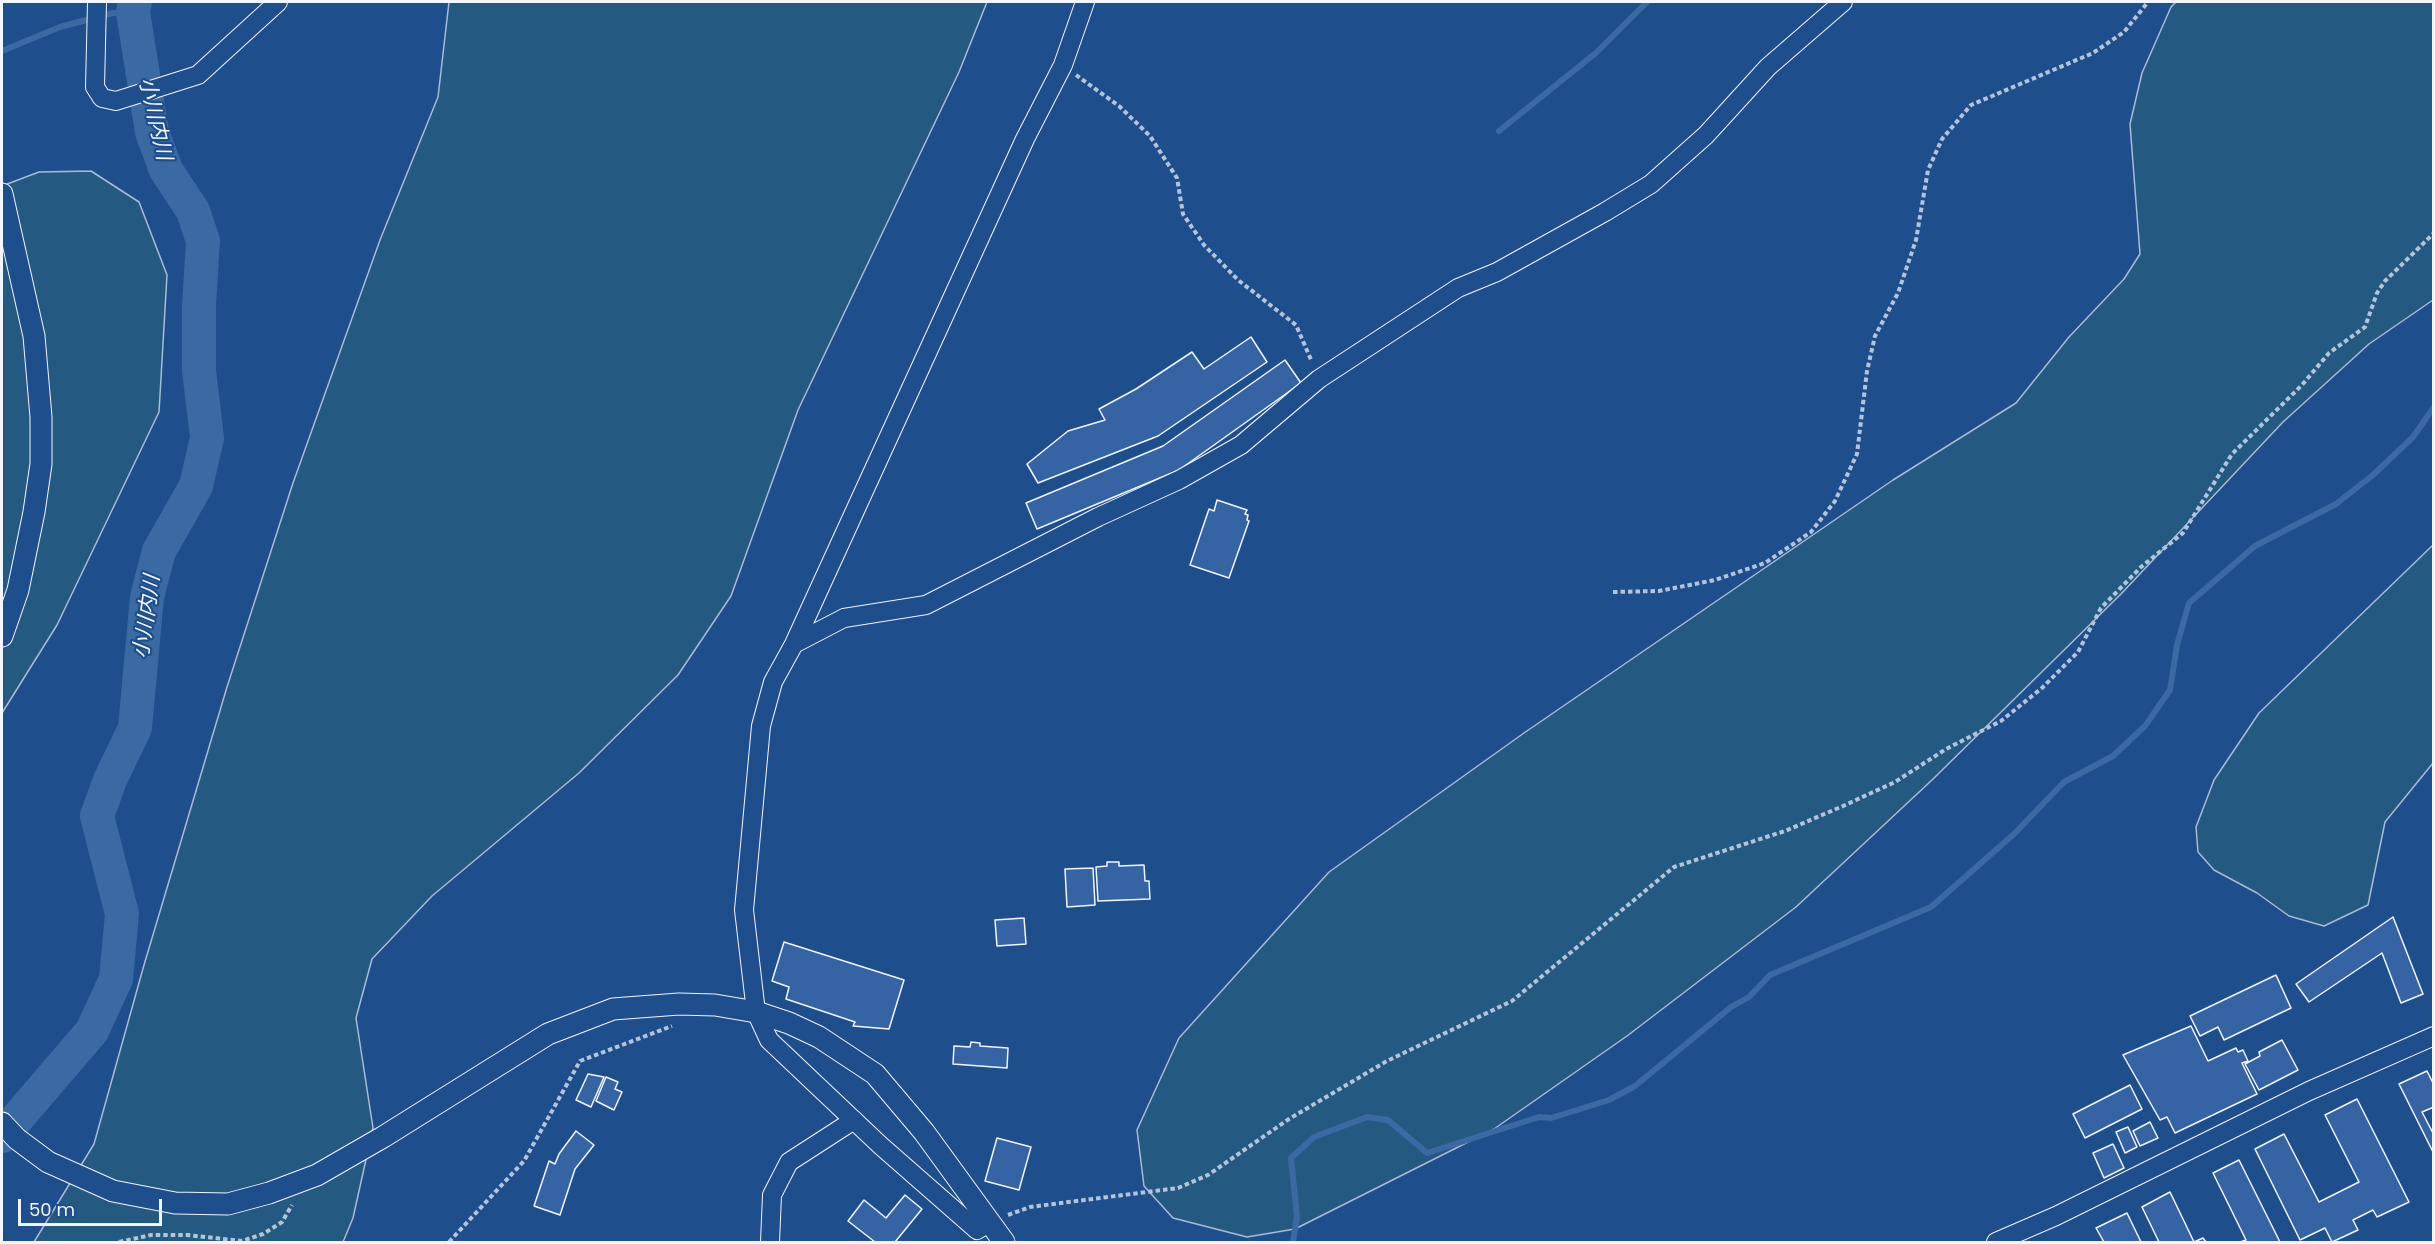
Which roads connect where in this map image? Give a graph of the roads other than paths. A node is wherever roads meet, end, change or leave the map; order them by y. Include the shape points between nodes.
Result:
1 (97, 2) edge
2 (278, 2) edge
3 (1085, 2) edge
4 (1843, 2) edge
5 (4, 202) edge
6 (2, 636) edge
7 (794, 644) junction
8 (756, 1012) junction
9 (2433, 1036) edge
10 (854, 1120) junction
11 (2, 1123) edge
12 (990, 1222) junction
13 (770, 1242) edge
14 (1004, 1242) edge
15 (1996, 1242) edge

1 - 2 street via 95,87 102,98 116,101 198,75
3 - 7 street via 1063,65 1025,139
4 - 7 street via 1768,67 1706,135 1651,184 1497,272 1458,288 1319,380 1241,445 1179,480 926,605 844,618
5 - 6 street via 34,336 41,464 18,590
7 - 8 street via 773,682 761,726 744,910
8 - 10 street via 769,1040
8 - 11 street via 708,1004 613,1009 548,1034 317,1175 228,1204 175,1203 113,1191 48,1162
8 - 12 street via 819,1037 874,1074 924,1131
9 - 15 street via 2309,1091
10 - 12 street via 977,1230
10 - 13 street via 789,1162 772,1196
12 - 14 street

